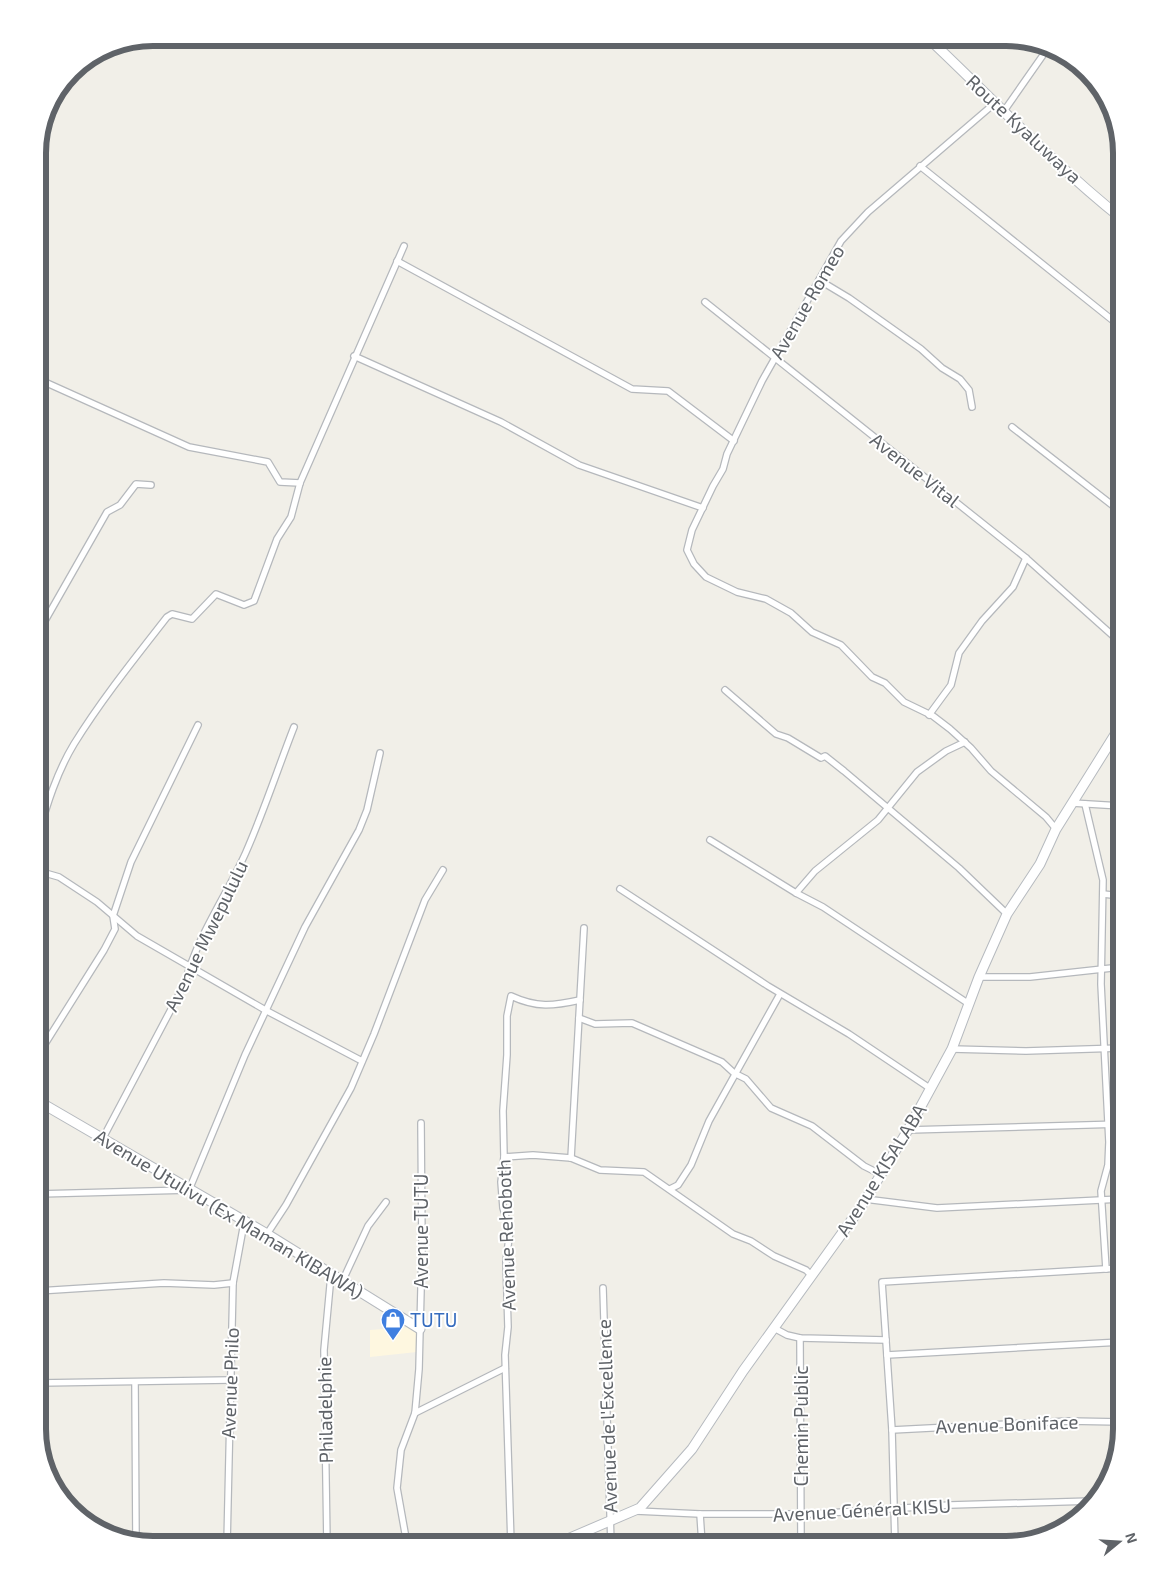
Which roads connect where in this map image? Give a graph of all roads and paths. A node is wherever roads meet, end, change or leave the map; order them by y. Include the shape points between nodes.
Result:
1 (936, 46) edge
2 (1044, 54) edge
3 (995, 103) junction
4 (1004, 111) junction
5 (920, 166) junction
6 (1113, 211) edge
7 (404, 246) dead end
8 (397, 261) junction
9 (820, 280) junction
10 (705, 302) dead end
11 (1113, 319) edge
12 (354, 356) junction
13 (775, 360) junction
14 (46, 383) edge
15 (972, 407) dead end
16 (1012, 427) dead end
17 (734, 441) junction
18 (300, 483) junction
19 (151, 484) dead end
20 (1113, 505) edge
21 (703, 508) junction
22 (1026, 558) junction
23 (46, 619) edge
24 (1113, 635) edge
25 (725, 690) dead end
26 (929, 715) junction
27 (198, 725) dead end
28 (294, 727) dead end
29 (1113, 739) edge
30 (964, 742) junction
31 (380, 753) dead end
32 (1072, 803) junction
33 (1085, 804) junction
34 (1113, 806) edge
35 (888, 807) junction
36 (46, 812) edge
37 (1056, 829) junction
38 (710, 840) dead end
39 (443, 870) dead end
40 (46, 873) edge
41 (620, 889) dead end
42 (796, 893) junction
43 (1103, 894) junction
44 (1113, 895) edge
45 (1007, 914) junction
46 (113, 916) junction
47 (584, 928) dead end
48 (190, 965) junction
49 (1113, 968) edge
50 (1101, 969) junction
51 (979, 977) junction
52 (780, 994) junction
53 (580, 1000) junction
54 (969, 1004) junction
55 (267, 1011) junction
56 (578, 1018) junction
57 (46, 1041) edge
58 (1113, 1048) edge
59 (952, 1049) junction
60 (1104, 1049) junction
61 (362, 1061) junction
62 (734, 1073) junction
63 (931, 1089) junction
64 (46, 1106) edge
65 (421, 1123) dead end
66 (1108, 1124) junction
67 (1113, 1124) edge
68 (908, 1130) junction
69 (103, 1138) junction
70 (504, 1158) junction
71 (571, 1158) junction
72 (880, 1174) junction
73 (670, 1189) junction
74 (189, 1190) junction
75 (46, 1194) edge
76 (1102, 1198) junction
77 (866, 1199) junction
78 (1113, 1199) edge
79 (386, 1202) dead end
80 (244, 1223) junction
81 (266, 1234) junction
82 (1106, 1269) junction
83 (1113, 1269) edge
84 (331, 1275) junction
85 (811, 1275) junction
86 (342, 1282) junction
87 (232, 1283) junction
88 (603, 1288) dead end
89 (46, 1290) edge
90 (774, 1328) junction
91 (420, 1329) junction
92 (800, 1338) junction
93 (886, 1340) junction
94 (1113, 1342) edge
95 (887, 1355) junction
96 (505, 1368) junction
97 (230, 1380) junction
98 (135, 1382) junction
99 (46, 1383) edge
100 (415, 1414) junction
101 (1113, 1422) edge
102 (892, 1430) junction
103 (1085, 1501) edge
104 (894, 1509) junction
105 (632, 1511) junction
106 (700, 1514) junction
107 (802, 1514) junction
108 (611, 1520) junction
109 (136, 1535) edge
110 (228, 1536) edge
111 (327, 1536) edge
112 (406, 1536) edge
113 (511, 1536) edge
114 (574, 1536) edge
115 (611, 1536) edge
116 (701, 1536) edge
117 (801, 1536) edge
118 (895, 1536) edge

1 - 3 street, Route Kyaluwaya
2 - 4 street
3 - 4 street, Route Kyaluwaya
3 - 5 street, Avenue Romeo
4 - 6 street, Route Kyaluwaya
5 - 9 street, Avenue Romeo via 841,240
5 - 11 street
7 - 8 street
8 - 12 street
8 - 17 street via 632,389 668,391
9 - 13 street, Avenue Romeo
9 - 15 street via 960,379 969,390
10 - 13 street, Avenue Vital
12 - 18 street
12 - 21 street via 501,422 580,465
13 - 17 street, Avenue Romeo
13 - 22 street, Avenue Vital
14 - 18 street via 189,447 268,462 280,482
16 - 20 street
17 - 21 street, Avenue Romeo
18 - 36 street via 291,517 277,539 254,601 244,604 216,594 192,619 172,614 167,617 74,744
19 - 23 street via 136,484 120,506 107,512
21 - 26 street, Avenue Romeo via 687,550 706,577 737,592 766,599 791,613 812,632 835,640 872,677 885,683 904,702
22 - 24 street, Avenue Vital
22 - 26 street via 1013,586 959,653 951,685
25 - 35 street via 776,734 821,758 825,756
26 - 30 street
27 - 46 street via 131,862
28 - 48 street, Avenue Mwepululu via 246,852
29 - 32 street, Avenue KISALABA
30 - 35 street via 918,772
30 - 37 street via 991,771
31 - 55 street via 362,824 305,927
32 - 33 street
32 - 37 street, Avenue KISALABA
33 - 34 street
33 - 43 street via 1101,862
35 - 42 street via 870,827 815,870
35 - 45 street
37 - 45 street, Avenue KISALABA via 1040,864
38 - 42 street
39 - 61 street via 426,900
40 - 46 street via 82,891
41 - 52 street
42 - 54 street via 823,907
43 - 44 street
43 - 50 street
45 - 51 street, Avenue KISALABA
46 - 48 street via 138,936
46 - 57 street via 115,929 104,950
47 - 53 street
48 - 55 street
48 - 69 street, Avenue Mwepululu via 185,983
49 - 50 street
50 - 51 street
50 - 60 street
51 - 54 street, Avenue KISALABA
52 - 62 street
52 - 63 street via 849,1034
53 - 56 street
53 - 70 street, Avenue Rehoboth via 555,1006 529,1005 512,996 507,1016
54 - 59 street, Avenue KISALABA
55 - 61 street
55 - 74 street via 245,1055
56 - 62 street via 596,1024 632,1023 722,1062
56 - 71 street
58 - 60 street
59 - 60 street
59 - 63 street, Avenue KISALABA
60 - 66 street
61 - 81 street via 351,1088 286,1205
62 - 72 street via 746,1080 771,1108 812,1126 864,1166
62 - 73 street via 709,1120 691,1165 678,1185
63 - 68 street, Avenue KISALABA
64 - 69 street, Avenue Utulivu (Ex Maman KIBAWA)
65 - 91 street, Avenue TUTU
66 - 67 street
66 - 68 street
66 - 76 street via 1108,1165
68 - 72 street, Avenue KISALABA
69 - 74 street, Avenue Utulivu (Ex Maman KIBAWA)
70 - 71 street via 533,1155
70 - 96 street, Avenue Rehoboth via 501,1193 510,1230 506,1261 509,1309
71 - 73 street via 600,1170 644,1172
72 - 77 street, Avenue KISALABA
73 - 85 street via 732,1234 751,1241
74 - 75 street
74 - 80 street, Avenue Utulivu (Ex Maman KIBAWA)
76 - 77 street via 937,1208
76 - 78 street
76 - 82 street
77 - 85 street, Avenue KISALABA
79 - 86 street via 368,1226
80 - 81 street, Avenue Utulivu (Ex Maman KIBAWA)
80 - 87 street, Avenue Philo
81 - 84 street, Avenue Utulivu (Ex Maman KIBAWA)
82 - 83 street
82 - 93 street via 882,1282
84 - 86 street, Avenue Utulivu (Ex Maman KIBAWA)
84 - 111 street, Philadelphie via 324,1350
85 - 90 street, Avenue KISALABA
86 - 91 street, Avenue Utulivu (Ex Maman KIBAWA)
87 - 89 street via 164,1283
87 - 97 street, Avenue Philo
88 - 108 street, Avenue de l'Excellence
90 - 92 street
90 - 105 street, Avenue KISALABA via 692,1449 640,1508
91 - 100 street, Avenue TUTU
92 - 93 street
92 - 107 street, Chemin Public
93 - 95 street
94 - 95 street
95 - 102 street
96 - 100 street
96 - 113 street, Avenue Rehoboth
97 - 98 street
97 - 110 street, Avenue Philo
98 - 99 street
98 - 109 street
100 - 112 street, Avenue TUTU via 401,1450 397,1488
101 - 102 street, Avenue Boniface via 1069,1420
102 - 104 street
103 - 104 street, Avenue Général KISU
104 - 107 street, Avenue Général KISU
104 - 118 street
105 - 106 street, Avenue Général KISU
105 - 108 street, Avenue KISALABA
106 - 107 street, Avenue Général KISU
106 - 116 street
107 - 117 street, Chemin Public
108 - 114 street, Avenue KISALABA
108 - 115 street, Avenue de l'Excellence

